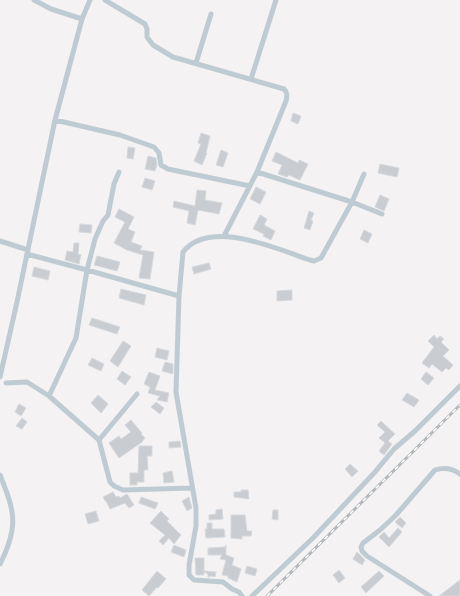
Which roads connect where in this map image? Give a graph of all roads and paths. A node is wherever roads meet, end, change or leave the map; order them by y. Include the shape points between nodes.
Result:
1 (34, 0) edge
2 (90, 0) edge
3 (105, 0) edge
4 (276, 0) edge
5 (211, 14) dead end
6 (82, 19) junction
7 (196, 63) junction
8 (251, 79) junction
9 (55, 120) junction
10 (119, 172) dead end
11 (257, 172) junction
12 (364, 174) dead end
13 (250, 186) junction
14 (352, 202) junction
15 (382, 214) dead end
16 (224, 236) junction
17 (0, 241) edge
18 (27, 252) junction
19 (87, 270) junction
20 (179, 296) junction
21 (0, 377) edge
22 (6, 383) dead end
23 (460, 386) edge
24 (137, 394) dead end
25 (49, 396) junction
26 (99, 440) junction
27 (460, 474) edge
28 (0, 475) edge
29 (192, 488) junction
30 (0, 564) edge
31 (242, 596) edge
32 (252, 596) edge
33 (430, 596) edge

1 - 6 street via 51,9
2 - 6 street
3 - 7 street via 144,24 147,37 153,45 173,57
4 - 8 street
5 - 7 street
6 - 9 street
7 - 8 street
8 - 11 street via 287,91
9 - 13 street via 120,135 154,147 159,153 161,164 168,169
9 - 18 street
10 - 19 street via 108,215 95,239
11 - 13 street
11 - 14 street
12 - 14 street
13 - 16 street
14 - 15 street
14 - 16 street via 317,261 253,240
16 - 20 street via 200,240 183,252
17 - 18 street
18 - 19 street
18 - 21 street
19 - 20 street
19 - 25 street via 76,338
20 - 29 street via 176,392
22 - 25 street via 26,382
23 - 32 street
24 - 26 street
25 - 26 street
26 - 29 street via 110,482 114,486 123,490
27 - 33 street via 449,468 435,470 396,515 361,547 367,556
28 - 30 street via 13,510 13,528 9,548
29 - 31 street via 196,526 189,565 190,575 194,580 223,582

